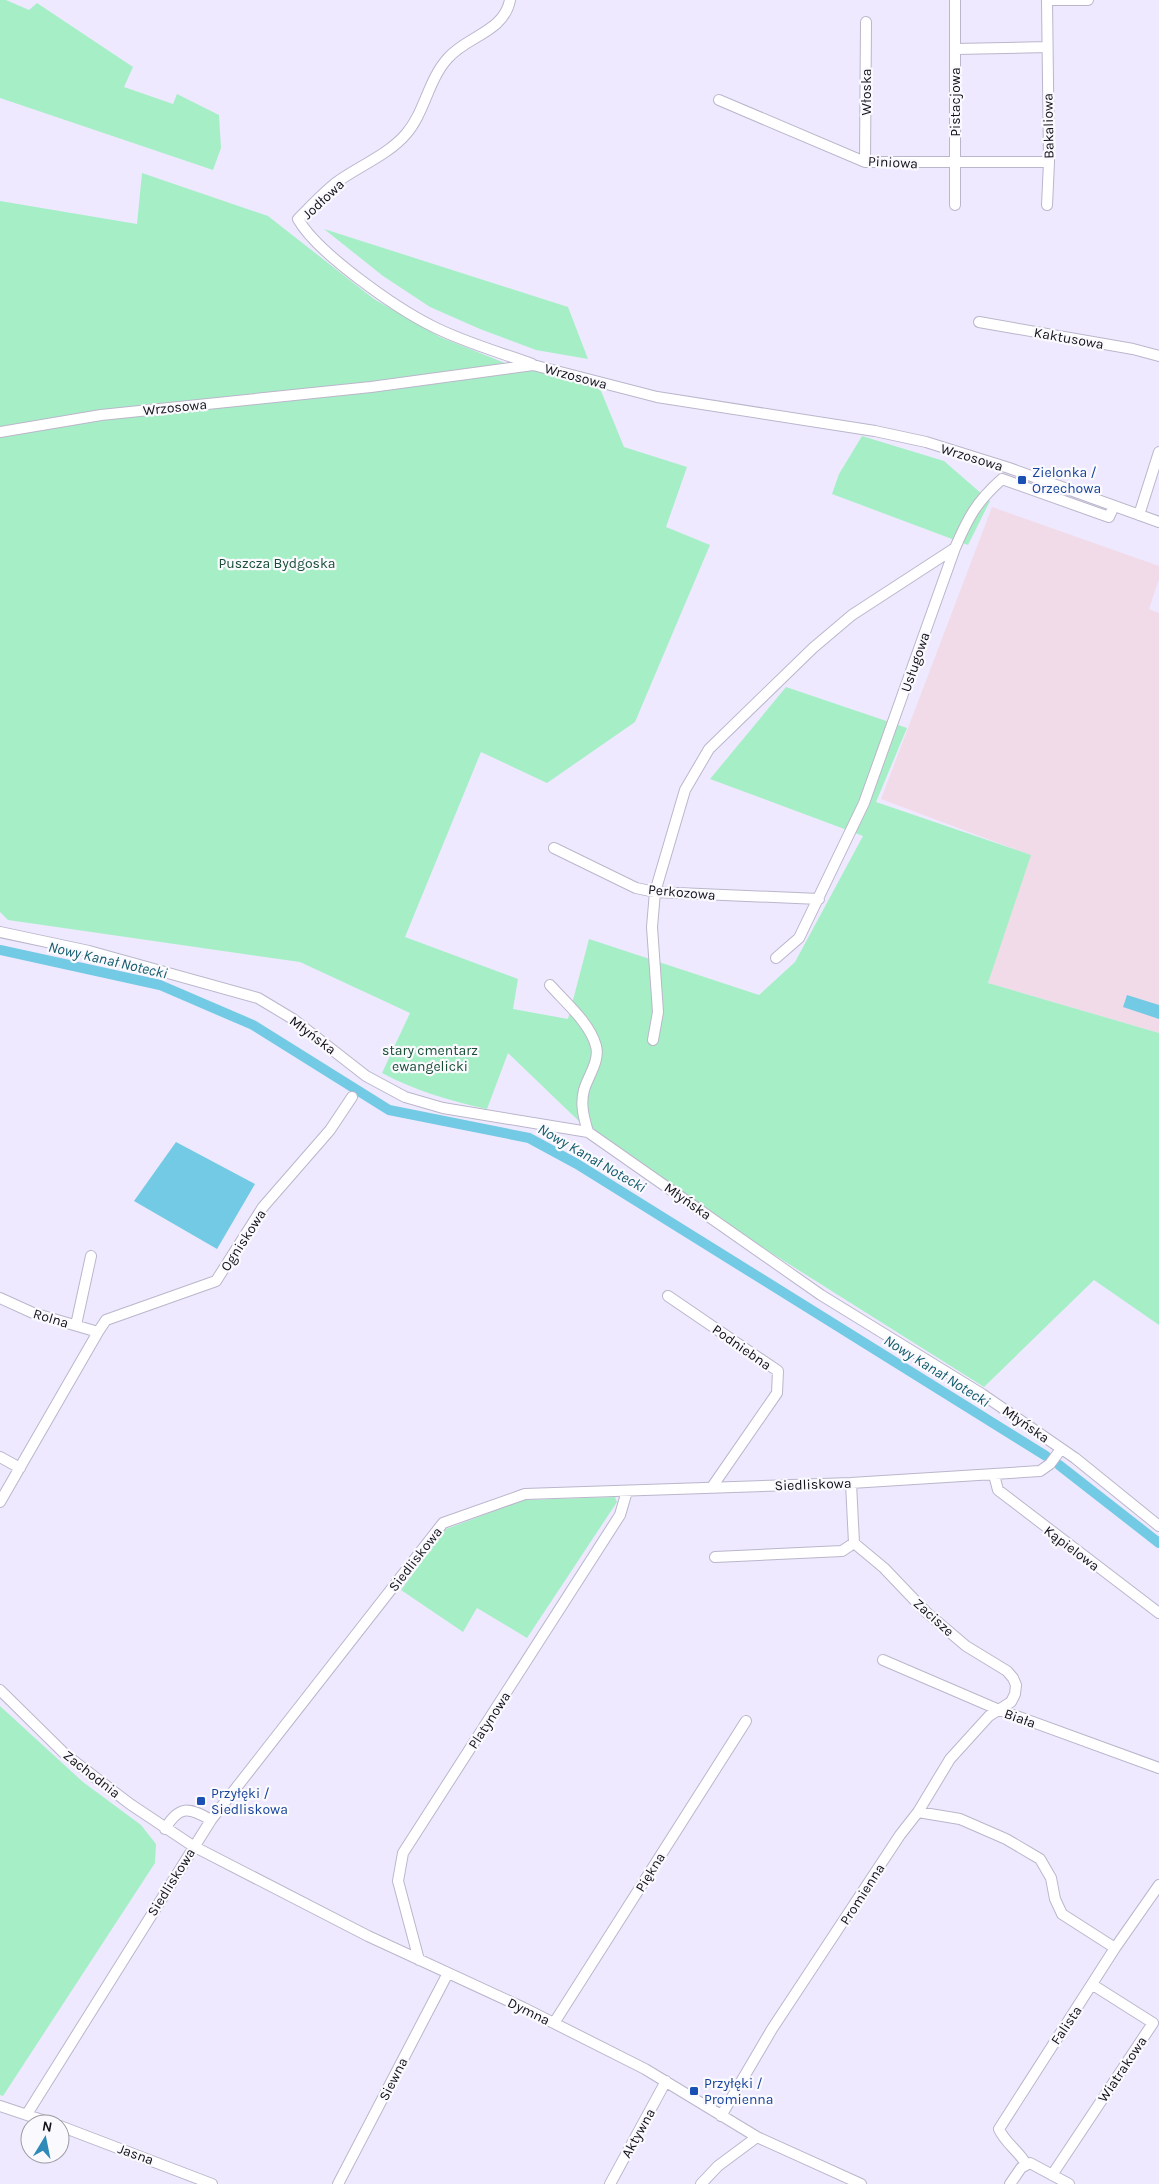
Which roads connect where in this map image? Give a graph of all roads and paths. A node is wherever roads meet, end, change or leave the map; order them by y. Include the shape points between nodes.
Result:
1 (510, 0) edge
2 (955, 0) edge
3 (1088, 0) edge
4 (866, 22) dead end
5 (1047, 47) junction
6 (956, 49) junction
7 (719, 100) dead end
8 (865, 162) junction
9 (1049, 162) junction
10 (955, 164) junction
11 (955, 205) dead end
12 (1047, 205) dead end
13 (979, 322) dead end
14 (1159, 356) edge
15 (533, 364) junction
16 (0, 432) edge
17 (1159, 452) edge
18 (1114, 506) junction
19 (1139, 515) junction
20 (1159, 522) edge
21 (955, 548) junction
22 (554, 848) dead end
23 (655, 892) junction
24 (819, 899) junction
25 (0, 932) edge
26 (776, 958) dead end
27 (550, 985) dead end
28 (653, 1040) dead end
29 (352, 1097) dead end
30 (588, 1132) junction
31 (91, 1256) dead end
32 (668, 1296) dead end
33 (0, 1298) edge
34 (76, 1325) junction
35 (97, 1335) junction
36 (1061, 1449) junction
37 (0, 1457) edge
38 (20, 1468) junction
39 (994, 1475) junction
40 (851, 1483) junction
41 (712, 1487) junction
42 (627, 1492) junction
43 (0, 1502) edge
44 (1159, 1526) edge
45 (854, 1543) junction
46 (715, 1557) dead end
47 (1159, 1613) edge
48 (883, 1660) dead end
49 (1016, 1685) joint
50 (0, 1690) edge
51 (998, 1710) junction
52 (746, 1721) dead end
53 (1159, 1768) edge
54 (918, 1812) junction
55 (211, 1820) junction
56 (165, 1828) junction
57 (193, 1846) junction
58 (1159, 1885) edge
59 (1115, 1948) junction
60 (419, 1960) junction
61 (448, 1973) junction
62 (1093, 1985) junction
63 (554, 2023) junction
64 (666, 2082) junction
65 (0, 2106) edge
66 (28, 2114) joint
67 (721, 2116) junction
68 (70, 2130) edge
69 (757, 2137) junction
70 (1026, 2164) junction
71 (1052, 2175) junction
72 (212, 2184) edge
73 (338, 2184) edge
74 (610, 2184) edge
75 (700, 2184) edge
76 (861, 2184) edge
77 (1010, 2184) edge
78 (1069, 2184) edge

1 - 15 street, Jodłowa via 502,18 489,30 449,56 430,84 406,135 338,182 298,219 306,232 360,279 431,326
2 - 6 street, Pistacjowa
3 - 5 street, Bakaliowa via 1047,0
4 - 8 street, Włoska
5 - 6 street
5 - 9 street, Bakaliowa
6 - 10 street, Pistacjowa
7 - 8 street, Piniowa
8 - 10 street, Piniowa
9 - 10 street, Piniowa
9 - 12 street, Bakaliowa
10 - 11 street, Pistacjowa
13 - 14 street, Kaktusowa
15 - 16 street, Wrzosowa via 371,387 101,415
15 - 18 street, Wrzosowa via 657,398 875,431 926,442
17 - 19 street
18 - 19 street, Wrzosowa
18 - 21 street, Usługowa via 1109,517 1002,479 981,498
19 - 20 street, Wrzosowa
21 - 23 street via 852,615 813,648 709,749 685,790
21 - 24 street, Usługowa via 864,803
22 - 23 street, Perkozowa via 636,888
23 - 24 street, Perkozowa
23 - 28 street via 652,927 658,1012
24 - 26 street, Usługowa via 798,938
25 - 30 street, Młyńska via 89,951 258,998 293,1019 366,1076 404,1097 452,1110
27 - 30 street via 589,1030 597,1048 584,1092 582,1111
29 - 35 street, Ogniskowa via 330,1130 263,1207 216,1280 106,1320
30 - 36 street, Młyńska via 821,1295 982,1394
31 - 34 street
32 - 41 street, Podniebna via 778,1371 777,1393
33 - 34 street, Rolna via 33,1314
34 - 35 street, Rolna
35 - 38 street
36 - 39 street, Siedliskowa via 1040,1471
36 - 44 street, Młyńska
37 - 38 street
38 - 43 street
39 - 40 street, Siedliskowa
39 - 47 street, Kąpielowa via 998,1490
40 - 41 street, Siedliskowa
40 - 45 street
41 - 42 street, Siedliskowa
42 - 55 street, Siedliskowa via 525,1494 443,1523
42 - 60 street, Platynowa via 620,1515 403,1853 398,1882
45 - 46 street via 842,1552
45 - 49 street, Zacisze via 966,1646 1007,1671
48 - 51 street, Biała
49 - 51 street, Promienna via 1011,1702
50 - 56 street, Zachodnia via 66,1755
51 - 53 street, Biała
51 - 54 street, Promienna via 950,1759
52 - 63 street, Piękna
54 - 59 street via 960,1819 1006,1839 1040,1860 1051,1878 1062,1914
54 - 67 street, Promienna via 772,2029
55 - 56 street via 196,1811 184,1810 173,1816
55 - 57 street, Siedliskowa
56 - 57 street, Zachodnia
57 - 60 street, Dymna
57 - 66 street, Siedliskowa
58 - 59 street, Falista
59 - 62 street, Falista
60 - 61 street, Dymna
61 - 63 street, Dymna
61 - 73 street, Siewna
62 - 70 street, Falista via 999,2129
62 - 71 street, Wiatrakowa via 1153,2023
63 - 64 street, Dymna
64 - 67 street, Dymna
64 - 74 street, Aktywna
65 - 66 street
67 - 69 street, Dymna
68 - 72 street, Jasna
69 - 75 street
69 - 76 street, Dymna
70 - 71 street via 1036,2164
70 - 77 street
71 - 78 street

